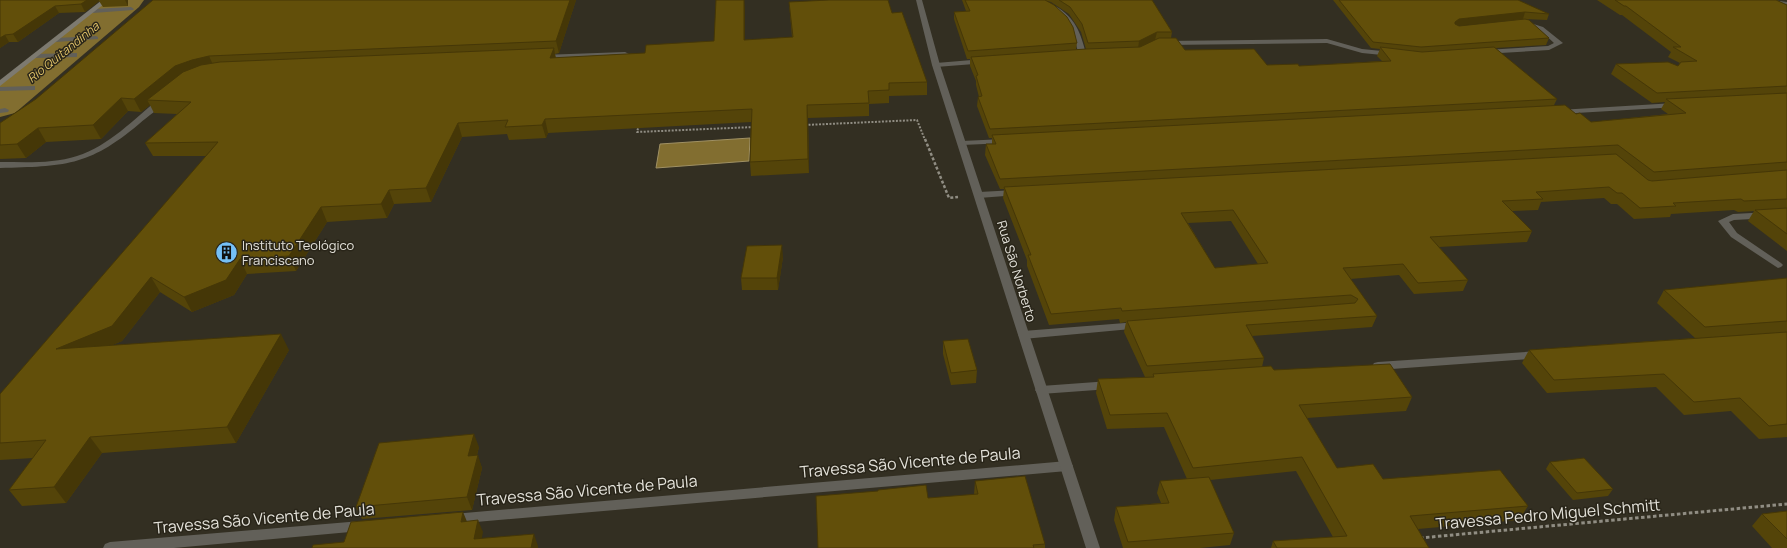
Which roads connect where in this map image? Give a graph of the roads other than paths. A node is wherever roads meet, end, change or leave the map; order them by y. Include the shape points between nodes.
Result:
1 (106, 0) edge
2 (919, 0) edge
3 (1038, 0) edge
4 (1776, 0) edge
5 (1787, 4) edge
6 (132, 9) dead end
7 (92, 11) junction
8 (1516, 23) edge
9 (96, 38) dead end
10 (56, 40) junction
11 (1156, 43) edge
12 (1480, 53) edge
13 (625, 54) edge
14 (74, 55) dead end
15 (1067, 55) edge
16 (1398, 55) edge
17 (35, 56) junction
18 (537, 58) edge
19 (990, 61) edge
20 (936, 65) junction
21 (0, 84) edge
22 (32, 88) dead end
23 (0, 89) edge
24 (168, 95) edge
25 (1684, 105) edge
26 (1549, 112) edge
27 (1009, 141) edge
28 (962, 143) junction
29 (0, 165) edge
30 (1027, 193) edge
31 (979, 196) junction
32 (1787, 214) edge
33 (1778, 265) dead end
34 (1150, 326) edge
35 (1023, 335) junction
36 (1549, 355) edge
37 (1367, 367) edge
38 (1122, 384) edge
39 (1041, 390) junction
40 (1067, 466) junction
41 (442, 520) edge
42 (371, 526) edge
43 (110, 548) edge
44 (1093, 548) edge

1 - 7 main road
2 - 20 street, Rua São Norberto
3 - 15 street via 1070,20 1079,34 1086,54
4 - 5 street
6 - 7 street
7 - 10 main road
8 - 12 street via 1523,22 1541,28 1559,43 1549,48
9 - 10 street
10 - 17 main road
11 - 16 street via 1327,41 1362,51
13 - 18 street
14 - 17 street
17 - 21 main road
19 - 20 street
20 - 28 street, Rua São Norberto
22 - 23 street
24 - 29 street via 116,137 81,158 43,164
25 - 26 street
27 - 28 street
28 - 31 street, Rua São Norberto
30 - 31 street
31 - 35 street, Rua São Norberto
32 - 33 street via 1733,217 1723,222 1734,235
34 - 35 street
35 - 39 street, Rua São Norberto
36 - 37 street
38 - 39 street
39 - 40 street, Rua São Norberto
40 - 41 street, Travessa São Vicente de Paula
40 - 44 street, Rua São Norberto
42 - 43 street, Travessa São Vicente de Paula

